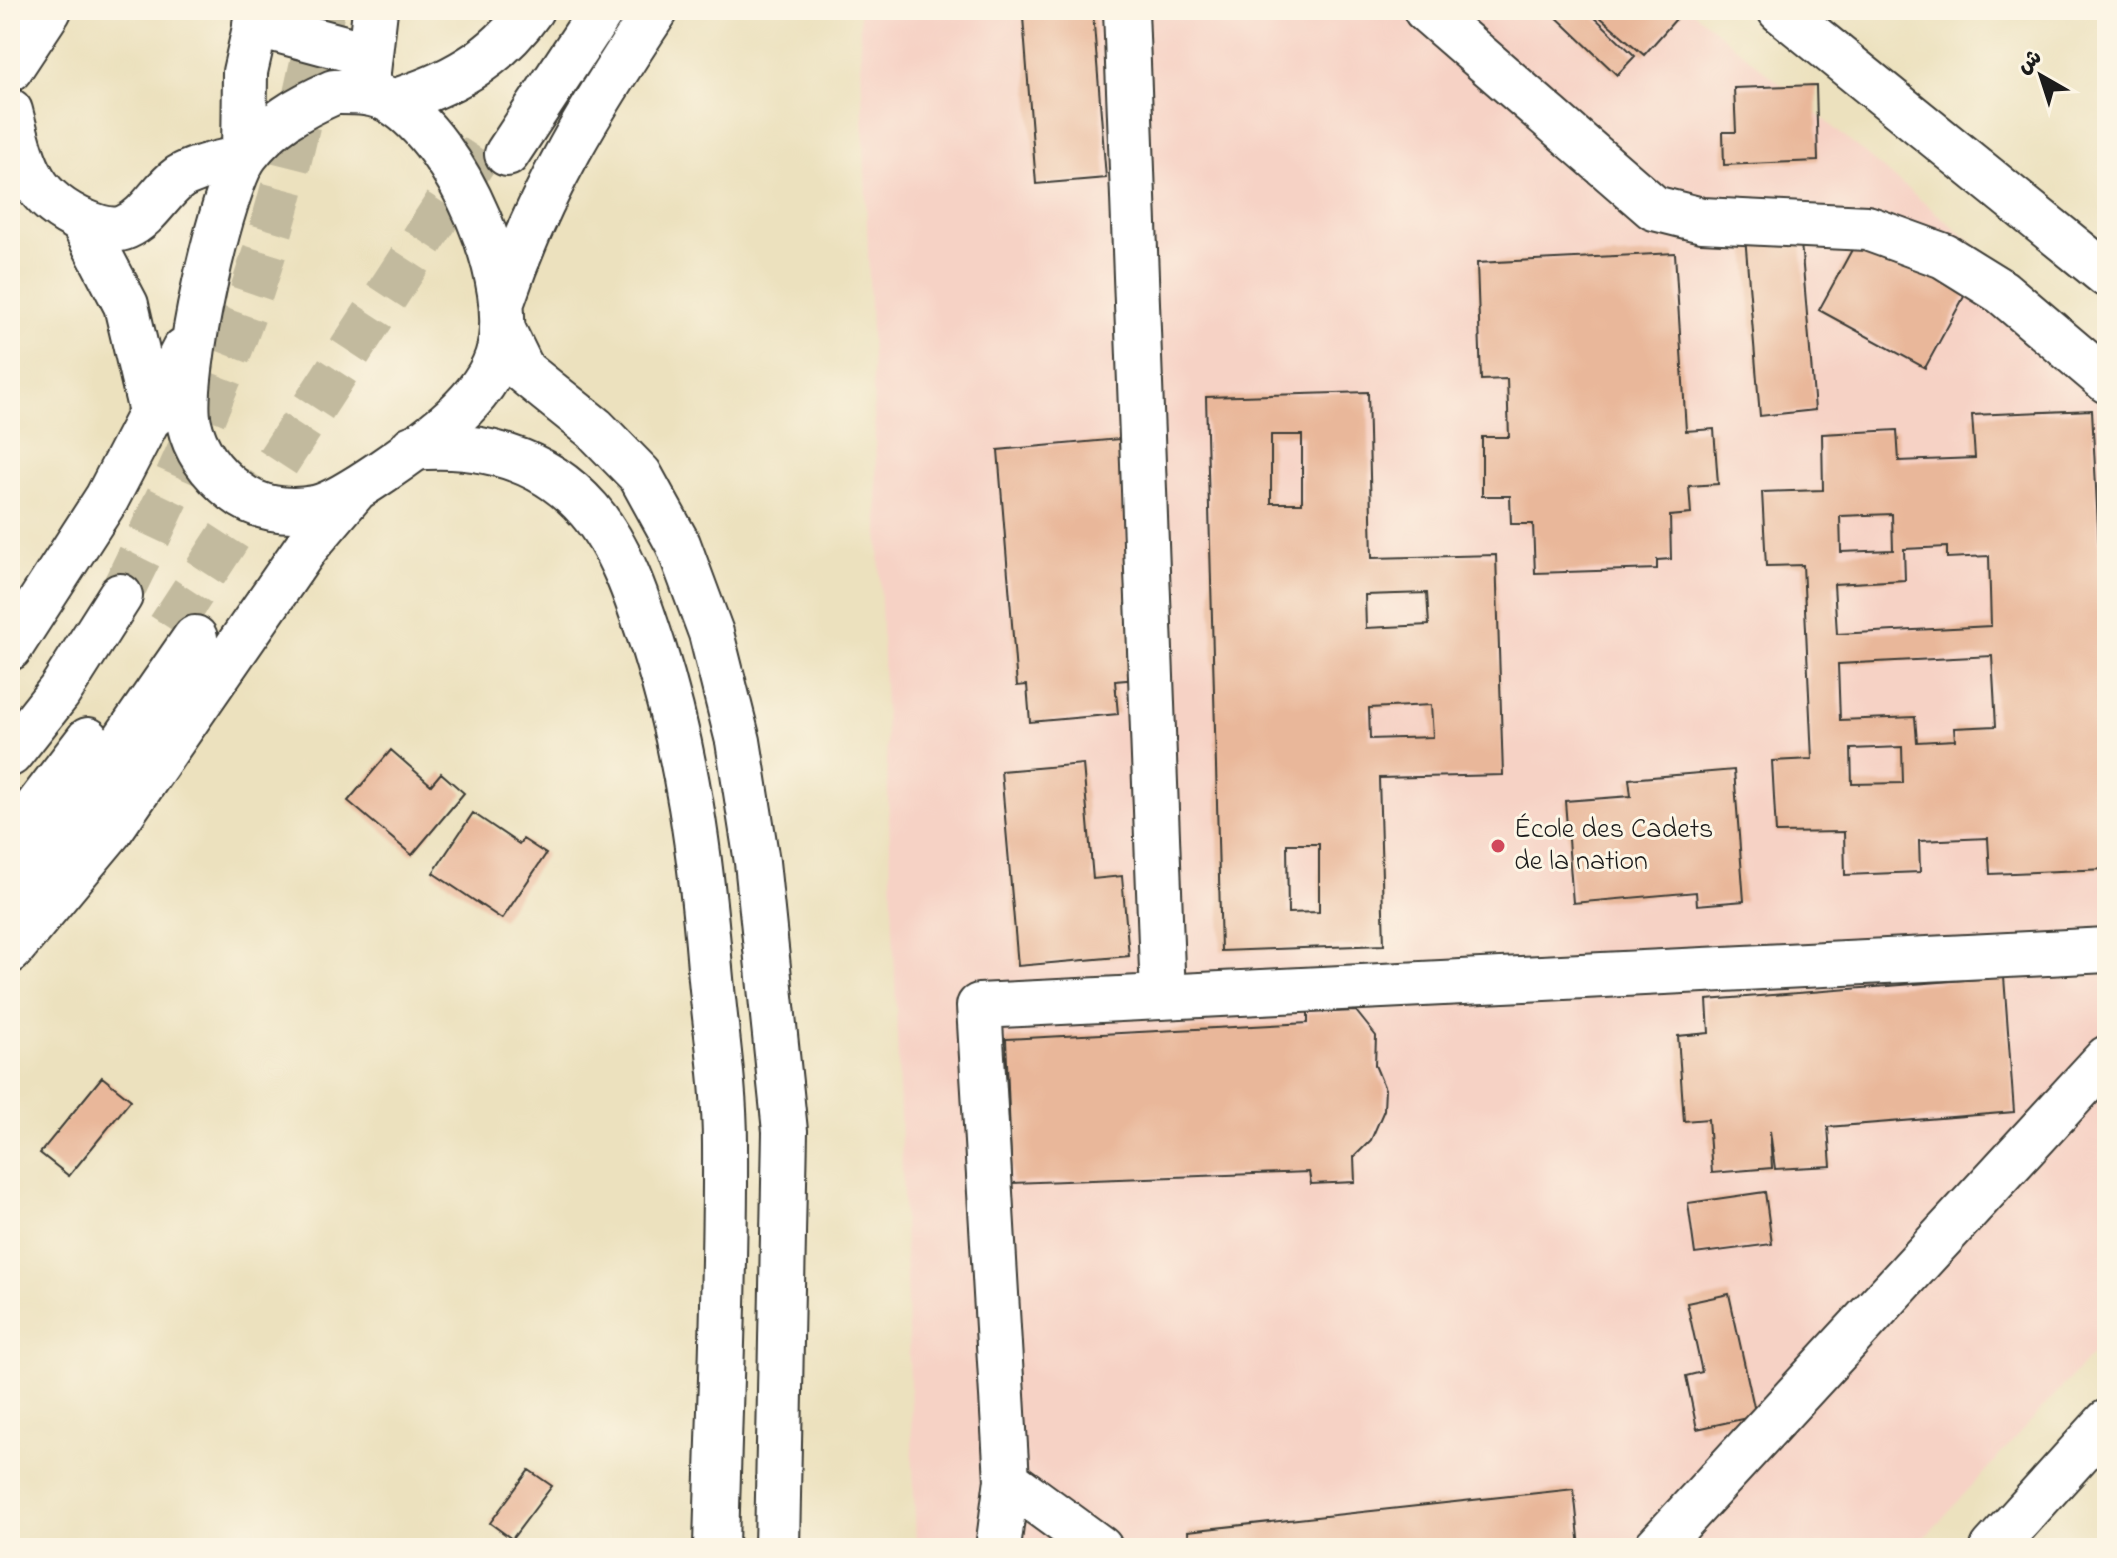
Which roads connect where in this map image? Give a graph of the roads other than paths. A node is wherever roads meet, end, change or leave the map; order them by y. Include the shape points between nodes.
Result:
1 (49, 10) edge
2 (375, 10) edge
3 (531, 10) edge
4 (575, 10) edge
5 (602, 10) edge
6 (656, 10) edge
7 (1126, 10) edge
8 (1426, 10) edge
9 (1780, 10) edge
10 (257, 17) edge
11 (10, 69) edge
12 (376, 83) junction
13 (10, 111) edge
14 (244, 157) junction
15 (82, 221) junction
16 (2107, 275) edge
17 (503, 316) junction
18 (194, 330) junction
19 (2107, 381) edge
20 (152, 416) junction
21 (412, 448) junction
22 (358, 485) junction
23 (10, 648) edge
24 (10, 715) edge
25 (10, 754) edge
26 (10, 842) edge
27 (10, 893) edge
28 (2107, 950) edge
29 (10, 951) edge
30 (1163, 997) junction
31 (2107, 1058) edge
32 (2107, 1422) edge
33 (1007, 1480) junction
34 (716, 1548) edge
35 (777, 1548) edge
36 (998, 1548) edge
37 (1100, 1548) edge
38 (1656, 1548) edge
39 (1993, 1548) edge

1 - 11 main road
2 - 12 main road
3 - 12 main road via 516,31 460,76
4 - 5 main road via 498,147
6 - 17 main road via 561,160 524,240
7 - 30 main road
8 - 19 main road via 1654,208 1702,220 1867,228 1944,256 2002,292
9 - 16 main road
10 - 12 main road
10 - 14 main road via 245,72
12 - 14 main road via 334,92 301,107 269,129
12 - 17 main road via 424,127 447,160 481,225
13 - 15 main road via 34,186 55,207
14 - 15 main road via 177,179 125,228 103,229
14 - 18 main road via 231,185
15 - 20 main road via 126,305
17 - 21 main road via 496,361 475,394
17 - 35 main road via 523,371 595,429 640,475 678,544 711,633 738,741 757,862 785,1131
18 - 20 main road
18 - 22 main road via 188,421 200,454 221,480 264,508 295,510 317,508
20 - 23 main road via 107,498
21 - 22 main road
21 - 34 main road via 444,445 509,456 565,488 588,510 614,550 664,682 691,797 725,1141
22 - 29 main road via 307,546 110,831
24 - 25 main road via 109,589 59,692
26 - 27 main road via 182,633 123,742
28 - 30 main road
30 - 33 main road via 979,1006
31 - 38 main road
32 - 39 main road
33 - 36 main road
33 - 37 main road

